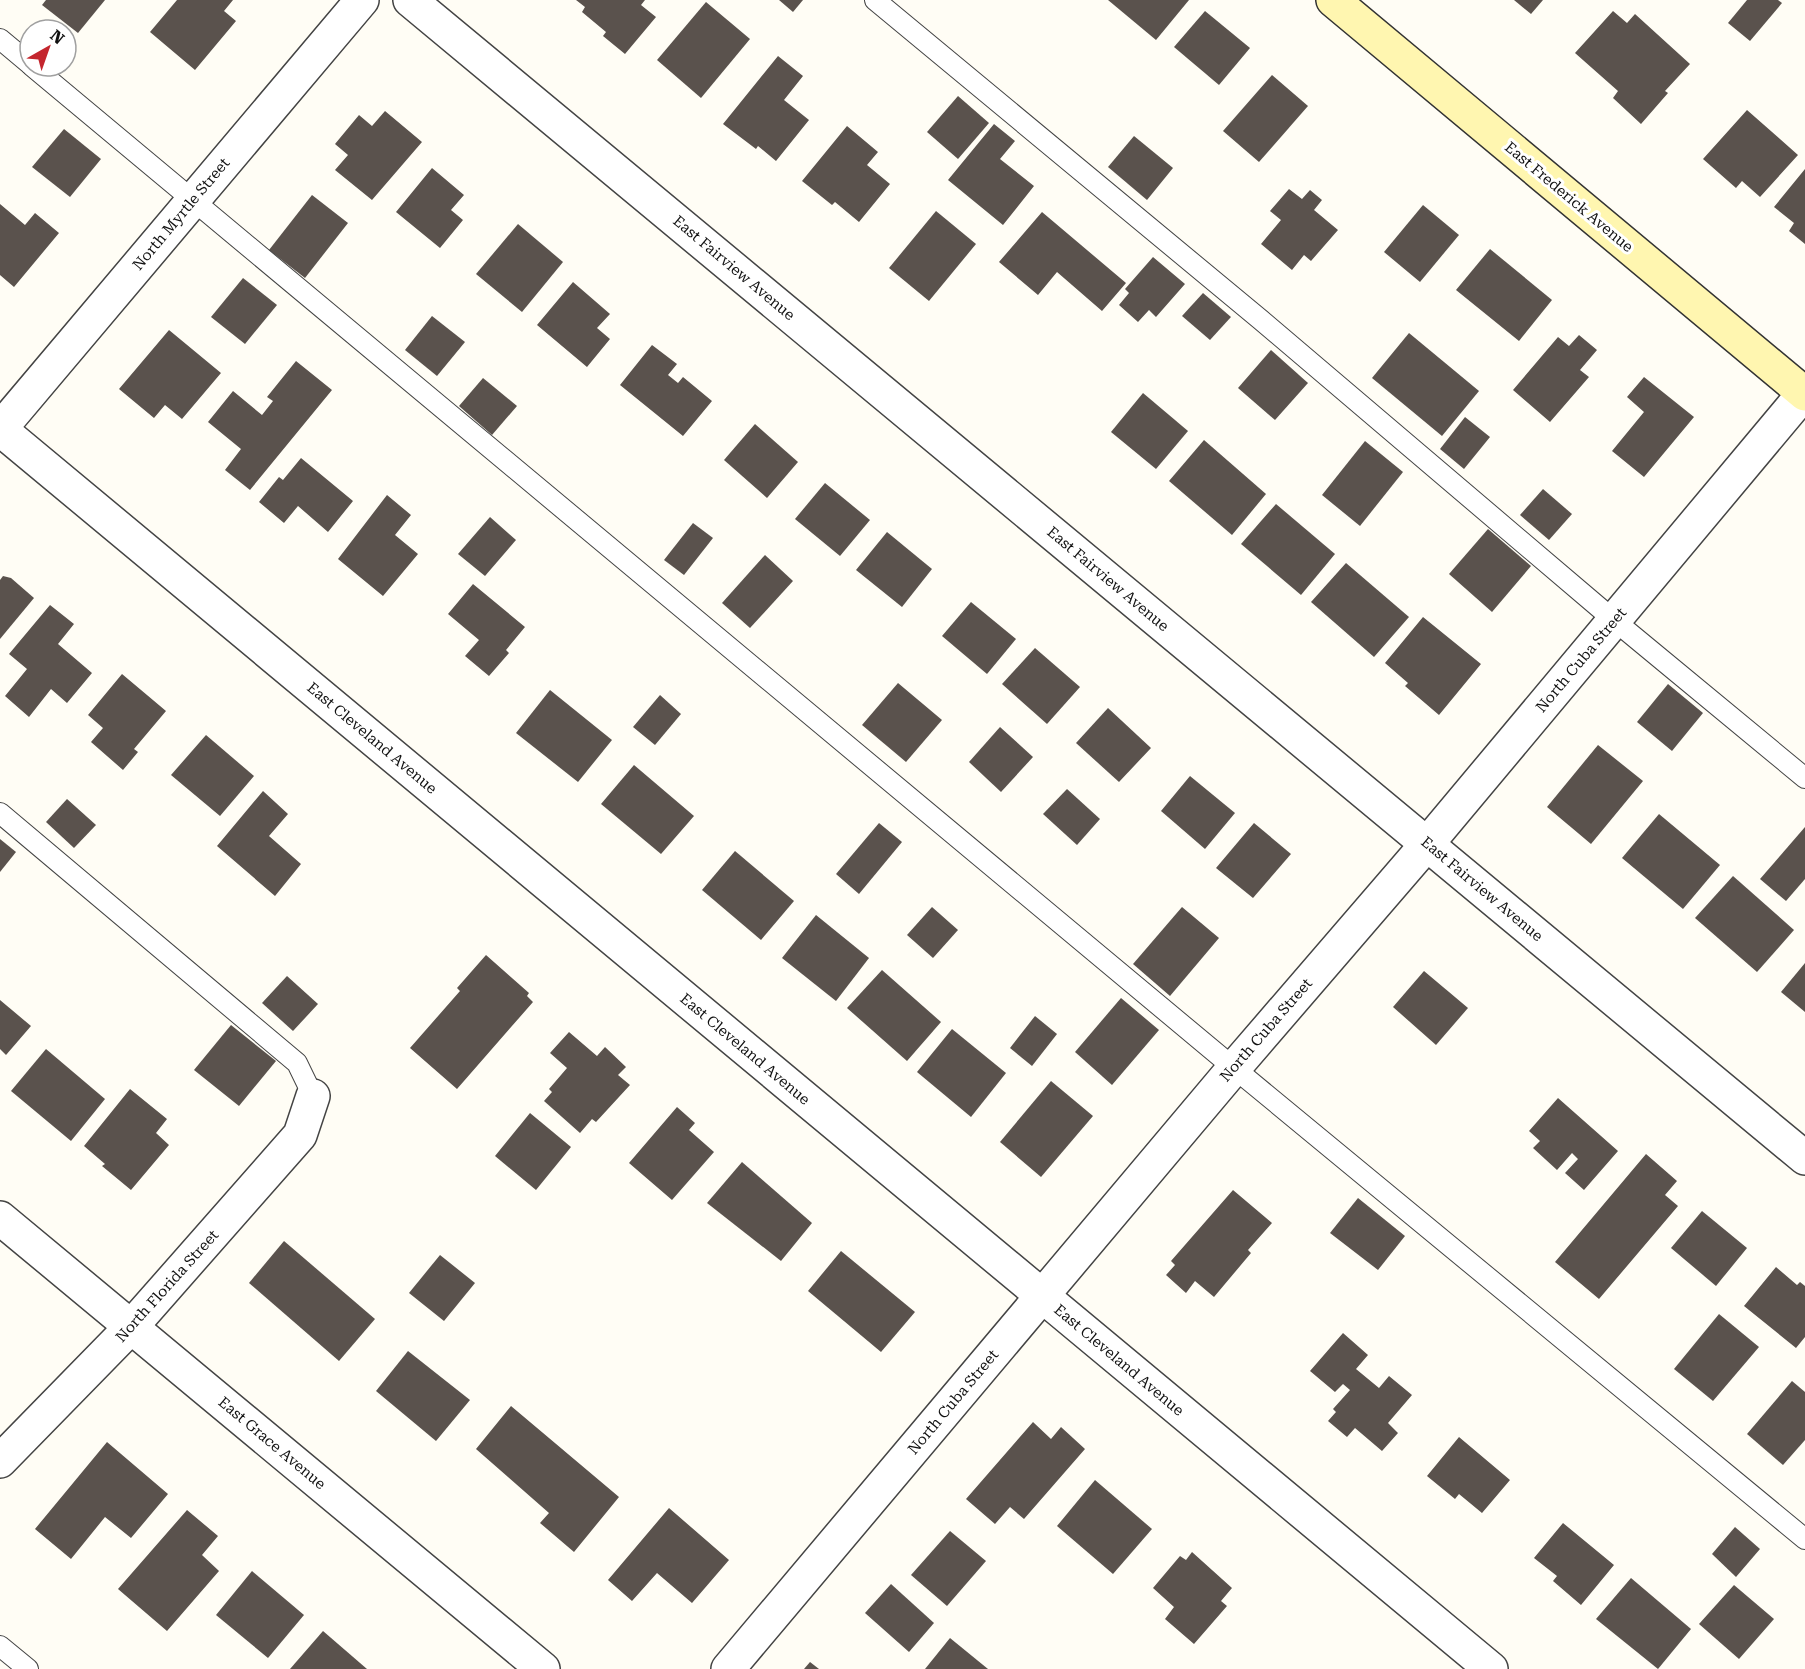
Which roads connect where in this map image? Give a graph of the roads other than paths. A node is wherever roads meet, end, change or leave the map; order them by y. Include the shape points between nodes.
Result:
1 (362, 0) edge
2 (410, 0) edge
3 (874, 0) edge
4 (1333, 0) edge
5 (0, 39) edge
6 (18, 54) edge
7 (47, 78) edge
8 (193, 199) junction
9 (1805, 393) edge
10 (0, 429) edge
11 (1615, 621) junction
12 (1805, 778) edge
13 (0, 813) edge
14 (1427, 844) junction
15 (1234, 1068) junction
16 (313, 1096) joint
17 (1805, 1158) edge
18 (0, 1218) edge
19 (1042, 1296) junction
20 (131, 1327) junction
21 (0, 1461) edge
22 (1805, 1539) edge
23 (0, 1646) edge
24 (28, 1669) edge
25 (543, 1669) edge
26 (728, 1669) edge
27 (1491, 1669) edge

1 - 8 street, North Myrtle Street
2 - 14 street, East Fairview Avenue
3 - 11 lane via 1262,320
4 - 9 main road, East Frederick Avenue
5 - 6 lane
7 - 8 lane
8 - 10 street, North Myrtle Street
8 - 15 lane
9 - 11 street, North Cuba Street
10 - 19 street, East Cleveland Avenue
11 - 12 lane
11 - 14 street, North Cuba Street
13 - 16 lane via 297,1063
14 - 15 street, North Cuba Street
14 - 17 street, East Fairview Avenue
15 - 19 street, North Cuba Street
15 - 22 lane
16 - 20 street, North Florida Street via 300,1135
18 - 20 street, East Grace Avenue
19 - 26 street, North Cuba Street
19 - 27 street, East Cleveland Avenue
20 - 21 street, North Florida Street
20 - 25 street, East Grace Avenue
23 - 24 lane

